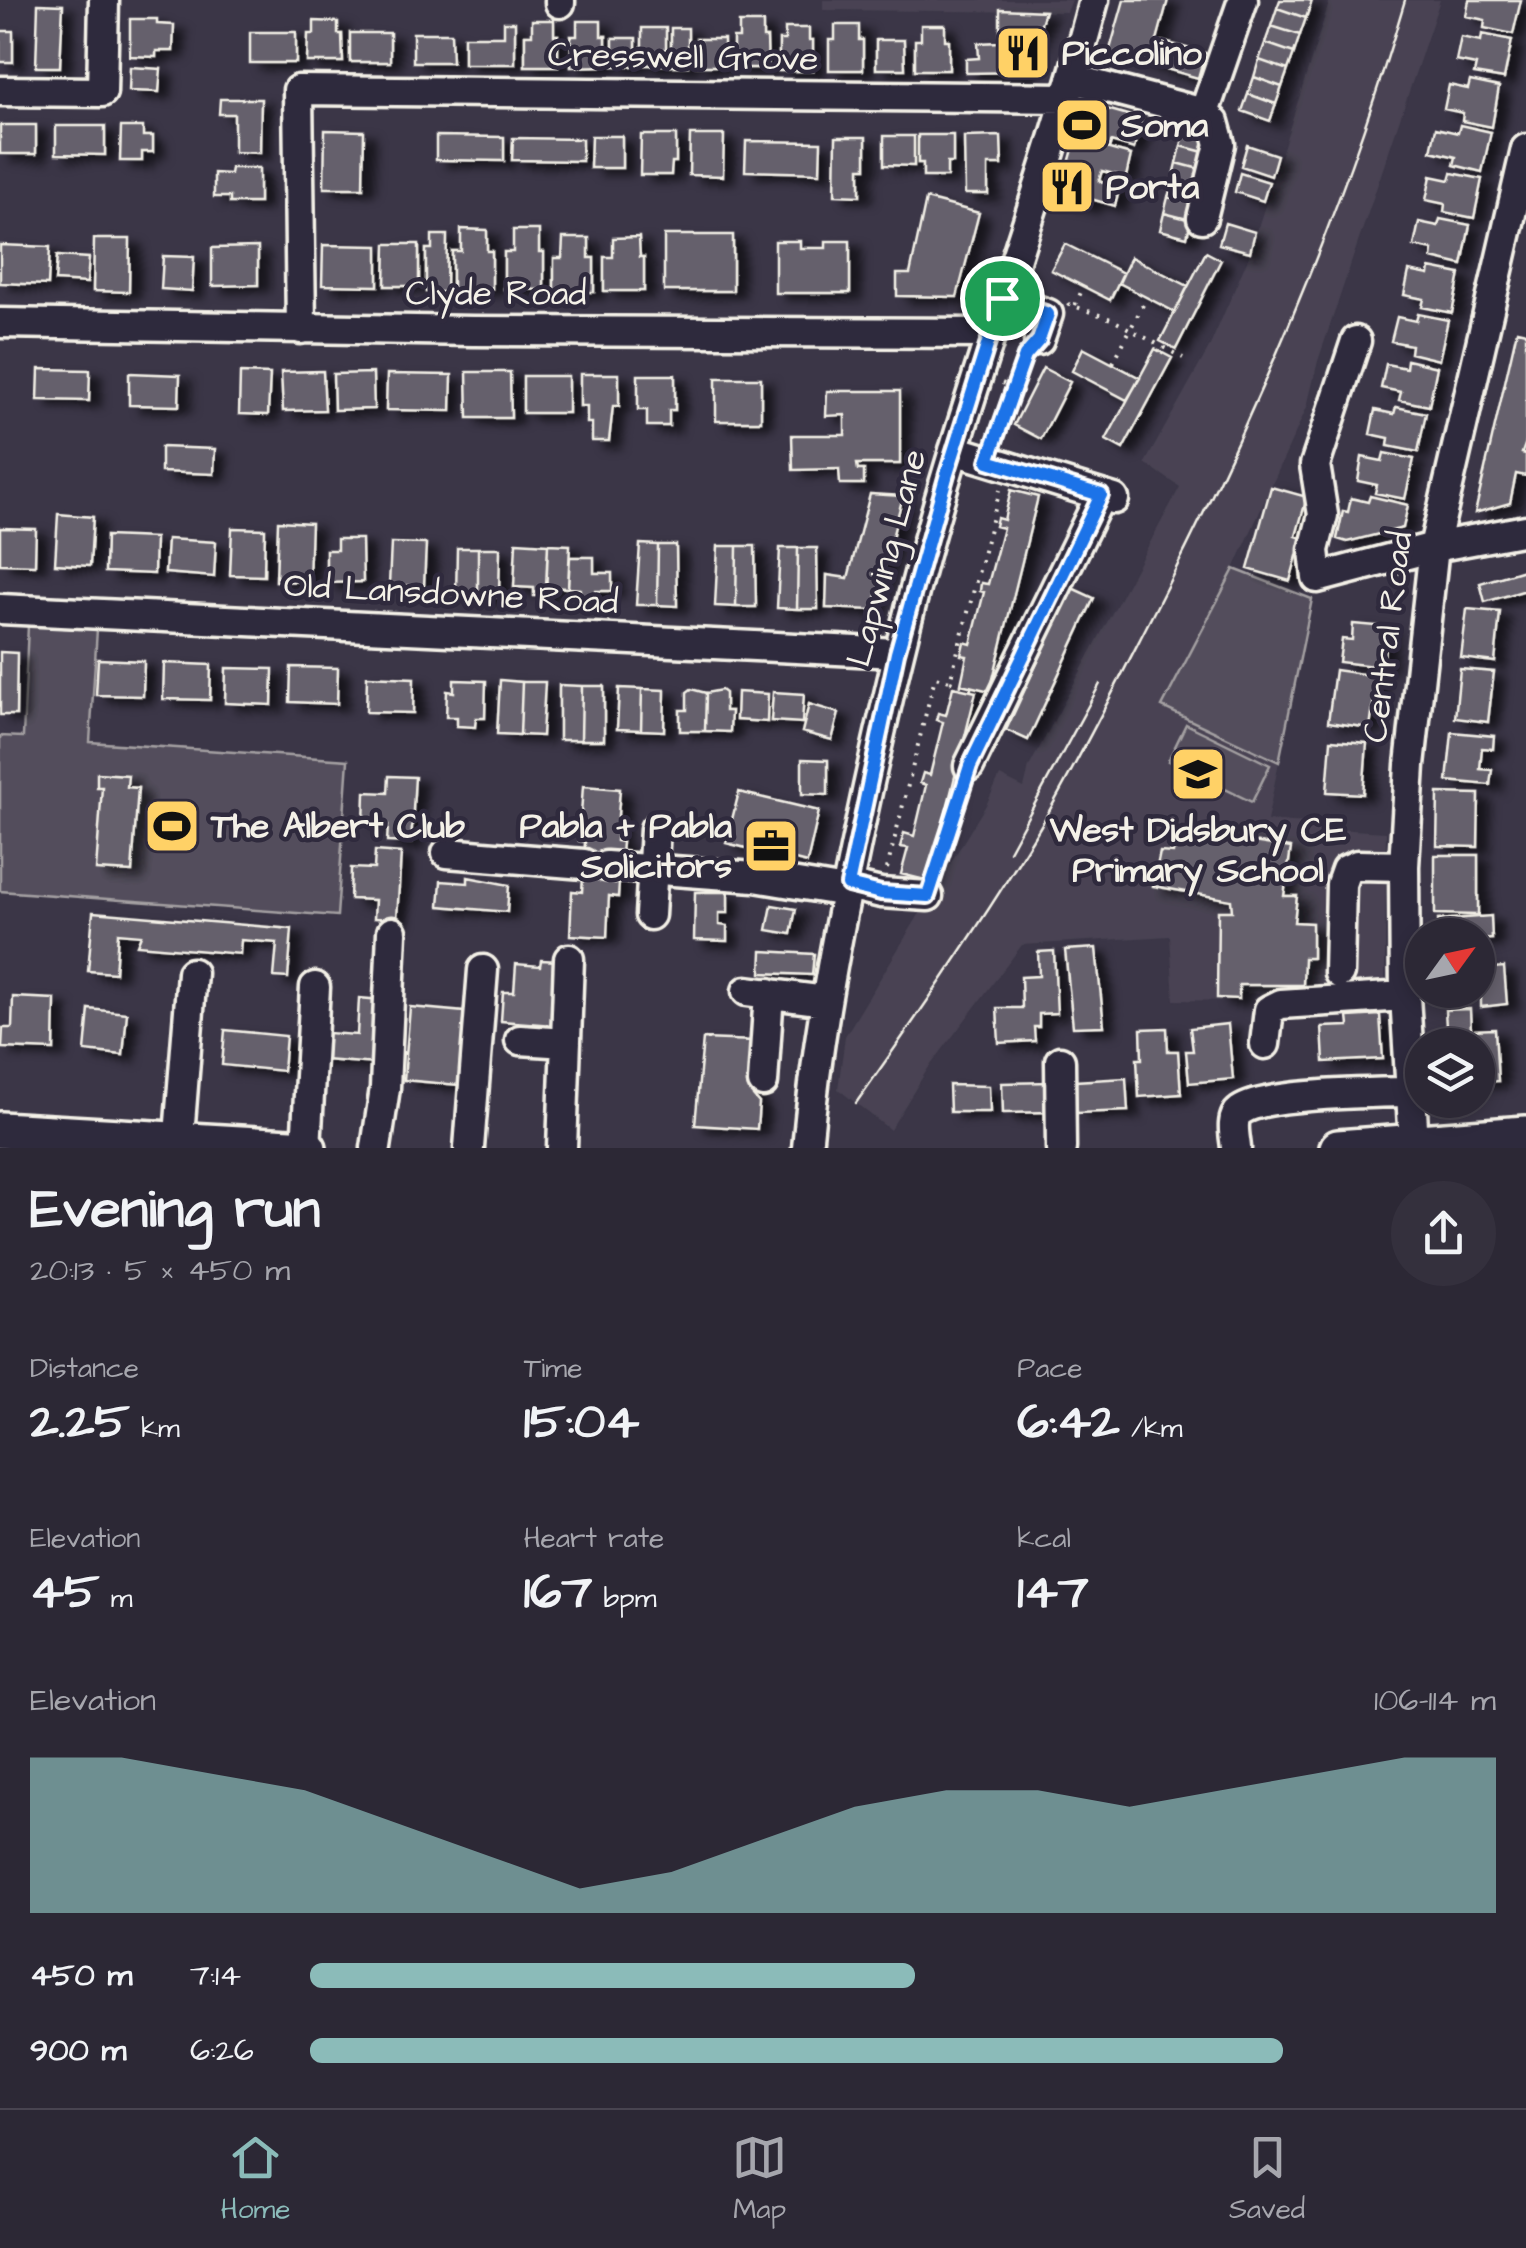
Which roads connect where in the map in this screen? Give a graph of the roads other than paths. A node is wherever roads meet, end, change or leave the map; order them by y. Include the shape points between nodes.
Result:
1 (104, 0) edge
2 (1094, 0) edge
3 (1243, 0) edge
4 (1070, 89) junction
5 (0, 91) edge
6 (1204, 113) junction
7 (1526, 149) edge
8 (1202, 218) dead end
9 (1002, 298) junction
10 (0, 324) edge
11 (301, 329) junction
12 (991, 333) junction
13 (1039, 340) road end
14 (1356, 340) dead end
15 (954, 450) junction
16 (1526, 530) edge
17 (1434, 547) junction
18 (0, 609) edge
19 (897, 653) junction
20 (970, 766) road end
21 (655, 829) dead end
22 (446, 853) dead end
23 (1404, 866) junction
24 (652, 870) junction
25 (847, 889) junction
26 (928, 896) road end
27 (650, 914) dead end
28 (392, 932) dead end
29 (569, 959) dead end
30 (483, 970) dead end
31 (192, 973) dead end
32 (1339, 974) dead end
33 (315, 987) dead end
34 (1404, 996) junction
35 (826, 1001) junction
36 (1406, 1028) edge
37 (520, 1040) dead end
38 (566, 1044) junction
39 (1265, 1044) dead end
40 (1060, 1061) dead end
41 (763, 1082) dead end
42 (1405, 1092) edge
43 (1412, 1118) edge
44 (0, 1130) edge
45 (1526, 1134) edge
46 (1414, 1142) junction
47 (178, 1144) edge
48 (1450, 1144) edge
49 (1354, 1147) edge
50 (298, 1148) edge
51 (376, 1148) edge
52 (469, 1148) edge
53 (562, 1148) edge
54 (807, 1148) edge
55 (1060, 1148) edge
56 (1236, 1148) edge

1 - 5 street via 102,92
2 - 4 street, Lapwing Lane
3 - 6 street
4 - 6 street, Cresswell Grove
4 - 9 street, Lapwing Lane
4 - 11 street, Cresswell Grove via 298,90
6 - 8 street via 1220,144
7 - 17 street, Central Road
9 - 12 street, Lapwing Lane
9 - 13 street via 1048,314
10 - 11 street, Clyde Road
11 - 12 street, Clyde Road via 472,342
12 - 15 street, Lapwing Lane
14 - 17 street via 1315,465 1323,515 1314,550 1316,578
15 - 19 street, Lapwing Lane
15 - 20 street via 1108,497
16 - 17 street
17 - 23 street, Central Road
18 - 19 street, Old Lansdowne Road
19 - 25 street, Lapwing Lane
21 - 24 street
22 - 24 street
23 - 32 street via 1346,870
23 - 34 street, Central Road
24 - 25 street
24 - 27 street
25 - 26 street
25 - 35 street, Lapwing Lane
28 - 51 street
29 - 38 street
30 - 52 street
31 - 47 street
33 - 50 street
34 - 36 street, Central Road
34 - 39 street via 1281,1004 1269,1010
35 - 41 street via 758,992
35 - 54 street, Lapwing Lane
37 - 38 street
38 - 53 street
40 - 55 street
42 - 56 street via 1252,1107 1234,1119
43 - 46 street, Central Road
44 - 47 main road
45 - 48 main road
46 - 48 main road
46 - 49 main road
47 - 50 main road

